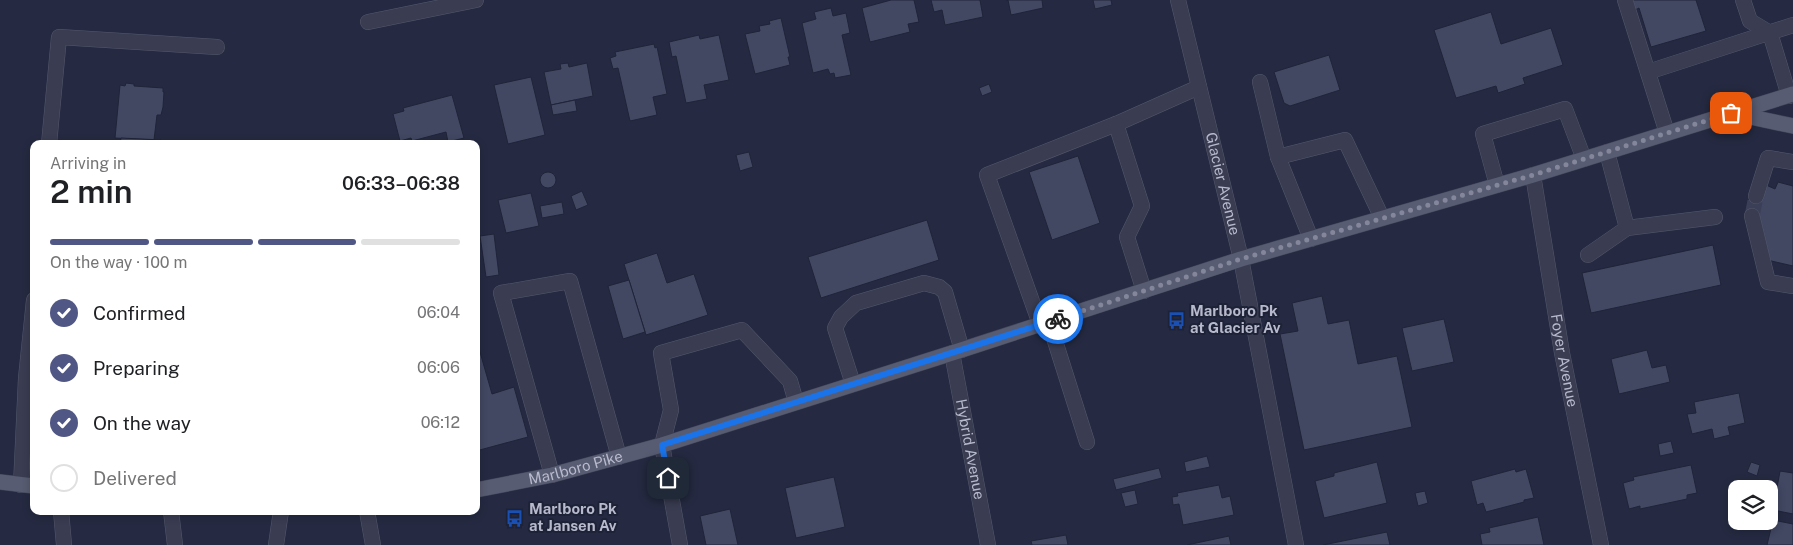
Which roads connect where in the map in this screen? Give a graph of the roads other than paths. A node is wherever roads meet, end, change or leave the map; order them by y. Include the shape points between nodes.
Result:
1 (476, 0) edge
2 (1178, 0) edge
3 (1625, 0) edge
4 (1743, 0) edge
5 (368, 22) dead end
6 (1793, 25) edge
7 (1770, 33) junction
8 (217, 47) dead end
9 (1648, 72) junction
10 (1260, 82) dead end
11 (1199, 86) junction
12 (1791, 95) edge
13 (1731, 113) junction
14 (1116, 124) junction
15 (1793, 126) edge
16 (1667, 133) junction
17 (49, 140) edge
18 (1607, 152) junction
19 (1278, 157) junction
20 (1584, 159) junction
21 (1793, 162) edge
22 (1533, 175) junction
23 (1498, 185) junction
24 (1756, 196) tunnel mouth
25 (1752, 216) tunnel mouth
26 (1715, 217) dead end
27 (1382, 218) junction
28 (1627, 228) junction
29 (1311, 239) junction
30 (1588, 255) dead end
31 (1241, 259) junction
32 (1793, 286) edge
33 (1144, 291) junction
34 (1044, 323) junction
35 (30, 339) edge
36 (957, 352) junction
37 (853, 384) junction
38 (796, 402) junction
39 (1087, 442) dead end
40 (662, 445) junction
41 (619, 456) junction
42 (552, 475) junction
43 (0, 482) edge
44 (27, 485) edge
45 (480, 489) edge
46 (61, 515) edge
47 (171, 515) edge
48 (280, 515) edge
49 (368, 515) edge
50 (64, 545) edge
51 (175, 545) edge
52 (276, 545) edge
53 (373, 545) edge
54 (680, 545) edge
55 (988, 545) edge
56 (1296, 545) edge
57 (1601, 545) edge

1 - 5 street
2 - 11 street, Glacier Avenue
3 - 9 street
4 - 7 street via 1750,21
6 - 7 street
7 - 9 street
7 - 12 street
8 - 17 street via 59,36
9 - 16 street
10 - 19 street
11 - 14 street
11 - 31 street, Glacier Avenue
12 - 13 main road, Marlboro Pike
13 - 15 main road
13 - 16 main road, Marlboro Pike
14 - 33 street via 1142,206 1127,237
14 - 34 street via 987,175
16 - 18 main road, Marlboro Pike
18 - 20 main road, Marlboro Pike
18 - 28 street
19 - 27 street via 1345,140
19 - 29 street
20 - 22 main road, Marlboro Pike
20 - 23 street via 1564,109 1483,134
21 - 24 street via 1768,158
22 - 23 main road, Marlboro Pike
22 - 57 street, Foyer Avenue via 1562,353
23 - 27 main road, Marlboro Pike
25 - 32 street via 1768,282
26 - 28 street
27 - 29 main road, Marlboro Pike
28 - 30 street
29 - 31 main road, Marlboro Pike
31 - 33 main road, Marlboro Pike
31 - 56 street, Glacier Avenue
33 - 34 main road, Marlboro Pike
34 - 36 main road, Marlboro Pike
34 - 39 street
35 - 44 street via 26,378
36 - 37 main road, Marlboro Pike
36 - 37 street, Hybrid Avenue via 946,292 939,287 924,283 856,303 835,328
36 - 55 street, Hybrid Avenue
37 - 38 main road, Marlboro Pike
38 - 40 main road, Marlboro Pike
38 - 40 street via 790,381 742,330 661,353 671,410
40 - 41 main road, Marlboro Pike
40 - 54 street
41 - 42 main road, Marlboro Pike
41 - 42 street via 570,281 501,294
42 - 45 main road, Marlboro Pike
43 - 44 main road
46 - 50 street
47 - 51 street
48 - 52 street
49 - 53 street

